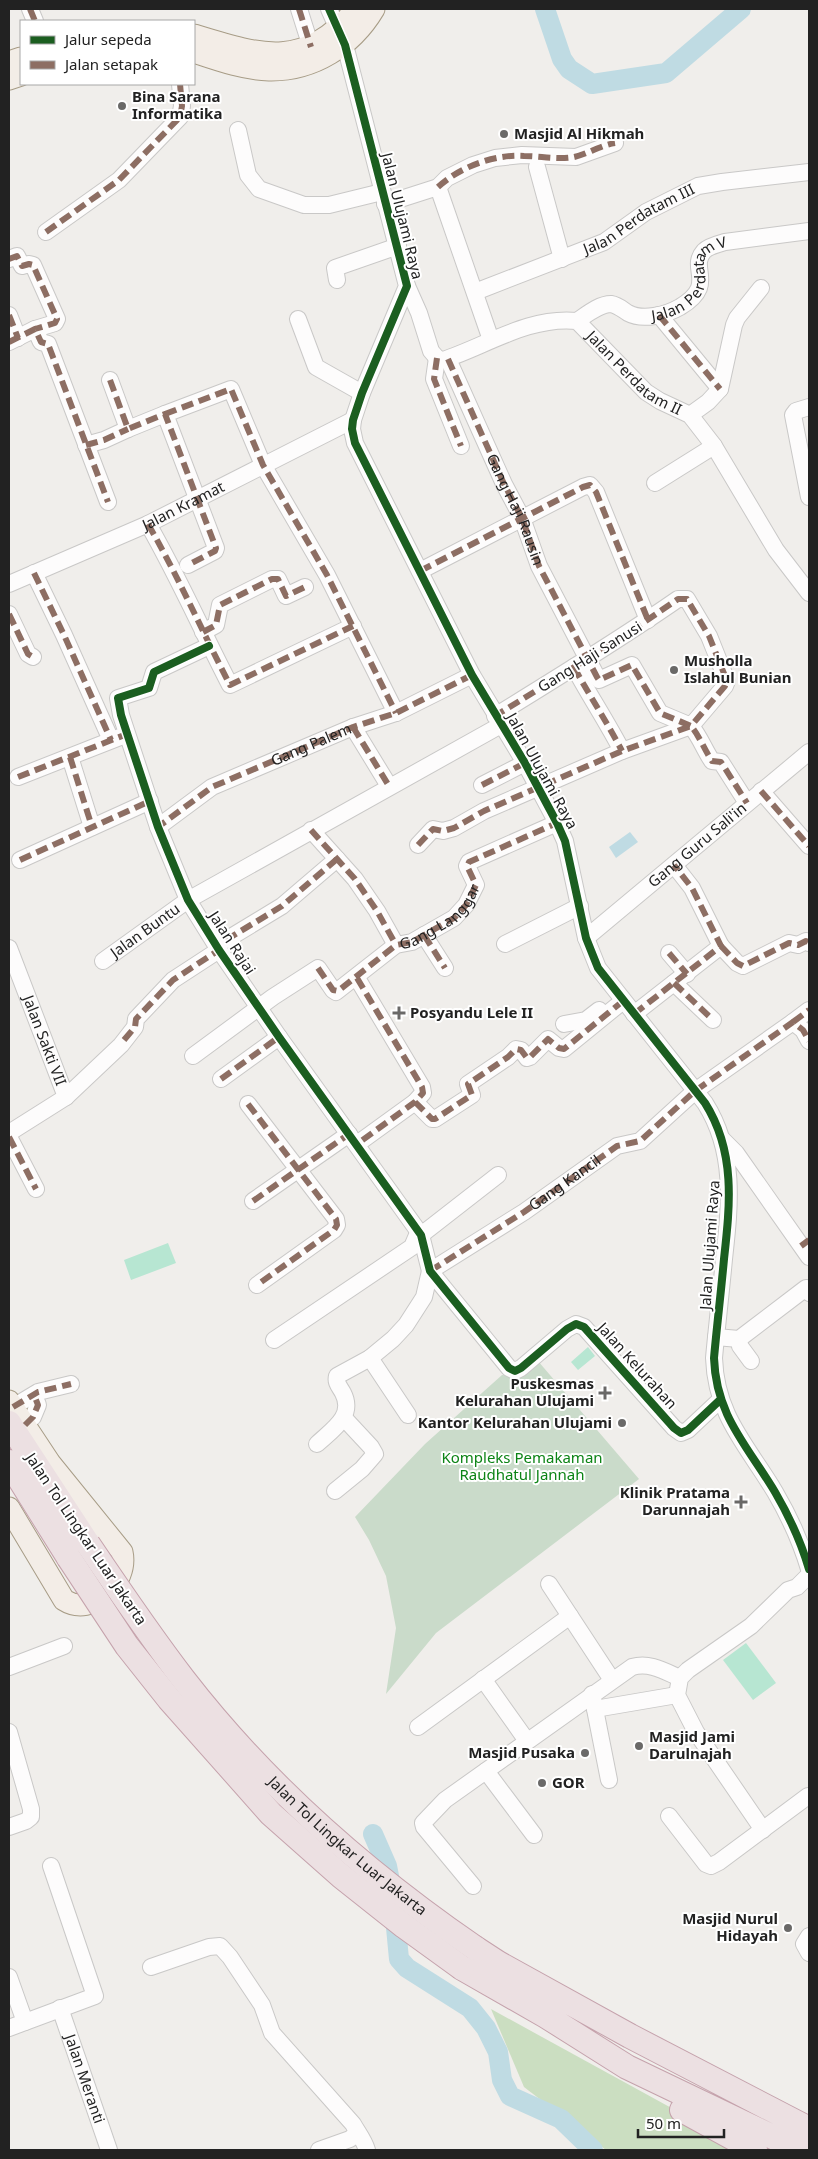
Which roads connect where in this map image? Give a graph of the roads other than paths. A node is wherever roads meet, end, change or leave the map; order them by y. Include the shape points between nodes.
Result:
1 (299, 9) edge
2 (328, 9) edge
3 (356, 9) edge
4 (374, 9) edge
5 (195, 35) edge
6 (341, 38) junction
7 (312, 46) junction
8 (195, 52) edge
9 (180, 85) edge
10 (238, 130) dead end
11 (615, 143) dead end
12 (535, 162) junction
13 (809, 172) edge
14 (438, 187) junction
15 (384, 198) junction
16 (809, 231) edge
17 (46, 232) dead end
18 (398, 246) junction
19 (9, 259) edge
20 (562, 259) junction
21 (337, 280) dead end
22 (407, 286) junction
23 (760, 288) dead end
24 (475, 292) junction
25 (9, 315) edge
26 (659, 315) junction
27 (298, 319) dead end
28 (577, 321) junction
29 (35, 328) junction
30 (13, 340) edge
31 (491, 340) junction
32 (442, 358) junction
33 (110, 380) dead end
34 (720, 389) junction
35 (362, 393) junction
36 (809, 407) edge
37 (166, 414) junction
38 (690, 415) junction
39 (353, 420) junction
40 (128, 429) junction
41 (86, 445) junction
42 (461, 446) dead end
43 (714, 446) junction
44 (263, 465) junction
45 (655, 483) dead end
46 (809, 497) edge
47 (196, 499) junction
48 (108, 502) dead end
49 (522, 518) junction
50 (148, 524) junction
51 (188, 565) dead end
52 (420, 572) junction
53 (34, 573) junction
54 (9, 584) edge
55 (305, 587) dead end
56 (807, 587) edge
57 (9, 614) edge
58 (648, 620) junction
59 (353, 626) junction
60 (206, 639) junction
61 (33, 657) dead end
62 (580, 662) junction
63 (472, 675) junction
64 (396, 713) junction
65 (498, 720) junction
66 (691, 726) junction
67 (353, 727) junction
68 (127, 734) junction
69 (111, 740) junction
70 (622, 751) junction
71 (809, 752) edge
72 (70, 757) junction
73 (525, 763) junction
74 (18, 777) dead end
75 (482, 785) dead end
76 (389, 786) junction
77 (539, 788) junction
78 (761, 791) junction
79 (150, 801) junction
80 (747, 803) junction
81 (558, 823) junction
82 (92, 827) junction
83 (158, 827) junction
84 (311, 830) junction
85 (418, 845) dead end
86 (809, 846) edge
87 (337, 859) junction
88 (20, 860) dead end
89 (674, 865) junction
90 (188, 900) junction
91 (580, 906) junction
92 (424, 935) junction
93 (586, 938) junction
94 (809, 943) edge
95 (505, 944) dead end
96 (223, 945) junction
97 (396, 946) junction
98 (721, 946) junction
99 (9, 948) edge
100 (669, 952) dead end
101 (103, 961) dead end
102 (445, 968) dead end
103 (357, 978) junction
104 (680, 979) junction
105 (619, 996) junction
106 (259, 1008) junction
107 (809, 1010) edge
108 (634, 1014) junction
109 (714, 1020) dead end
110 (793, 1022) junction
111 (564, 1024) dead end
112 (279, 1038) junction
113 (809, 1041) edge
114 (193, 1056) dead end
115 (221, 1080) dead end
116 (695, 1091) junction
117 (66, 1097) junction
118 (415, 1102) junction
119 (248, 1104) dead end
120 (9, 1133) edge
121 (9, 1137) edge
122 (353, 1139) junction
123 (723, 1140) junction
124 (298, 1171) junction
125 (498, 1175) dead end
126 (36, 1189) dead end
127 (253, 1201) dead end
128 (420, 1234) junction
129 (806, 1248) edge
130 (430, 1271) junction
131 (257, 1285) dead end
132 (809, 1293) edge
133 (716, 1336) junction
134 (739, 1339) junction
135 (274, 1340) dead end
136 (370, 1358) junction
137 (750, 1361) dead end
138 (71, 1384) dead end
139 (720, 1400) junction
140 (14, 1414) edge
141 (408, 1415) dead end
142 (344, 1418) junction
143 (317, 1444) dead end
144 (9, 1462) edge
145 (335, 1491) dead end
146 (9, 1508) edge
147 (808, 1559) edge
148 (809, 1575) edge
149 (549, 1584) dead end
150 (570, 1616) junction
151 (64, 1646) dead end
152 (9, 1665) edge
153 (680, 1678) junction
154 (482, 1679) junction
155 (612, 1680) junction
156 (677, 1695) junction
157 (593, 1702) junction
158 (418, 1727) dead end
159 (9, 1736) edge
160 (527, 1741) junction
161 (486, 1771) junction
162 (609, 1780) dead end
163 (808, 1796) edge
164 (669, 1816) dead end
165 (9, 1826) edge
166 (763, 1830) junction
167 (534, 1835) dead end
168 (51, 1866) dead end
169 (473, 1886) dead end
170 (809, 1936) edge
171 (809, 1953) edge
172 (151, 1968) dead end
173 (9, 1977) edge
174 (60, 2008) junction
175 (26, 2022) junction
176 (9, 2028) edge
177 (626, 2067) junction
178 (809, 2129) edge
179 (357, 2133) junction
180 (110, 2150) edge
181 (319, 2150) edge
182 (367, 2150) edge
183 (755, 2150) edge
184 (800, 2150) edge

1 - 7 street
2 - 6 street, Jalan Ulujami Raya
3 - 6 main road
4 - 6 main road
5 - 7 main road via 238,49 271,53
6 - 7 main road
6 - 8 main road via 323,57 302,66 269,70 232,64
6 - 15 street, Jalan Ulujami Raya
9 - 17 street via 180,117 119,180
10 - 15 street via 248,175 259,189 304,205
11 - 12 street via 576,157
12 - 14 street via 495,158 447,178
12 - 20 street
13 - 20 street, Jalan Perdatam III via 698,186 646,212 604,242
14 - 15 street
14 - 24 street
15 - 18 street, Jalan Ulujami Raya
16 - 26 street, Jalan Perdatam V via 711,246 703,252 699,262 701,285 695,298
18 - 21 street via 335,268
18 - 22 street, Jalan Ulujami Raya
19 - 29 street via 17,256 22,266 33,264 57,319 55,323
20 - 24 street, Jalan Perdatam III
22 - 32 street via 431,351
22 - 35 street, Jalan Ulujami Raya
23 - 34 street via 734,325
24 - 31 street
25 - 30 street
26 - 28 street, Jalan Perdatam V via 641,317 611,304
26 - 34 street
27 - 35 street via 316,367
28 - 31 street, Jalan Perdatam II via 548,321
28 - 38 street, Jalan Perdatam II via 646,392
29 - 30 street
29 - 41 street via 41,342 48,346
31 - 32 street, Jalan Perdatam II
32 - 42 street via 434,379
32 - 49 street, Gang Haji Rausin
33 - 40 street
34 - 38 street
35 - 39 street, Jalan Ulujami Raya
36 - 46 street via 793,415
37 - 40 street
37 - 44 street via 231,389
37 - 47 street
38 - 43 street, Jalan Perdatam II
39 - 44 street, Jalan Kramat
39 - 52 street, Jalan Ulujami Raya via 355,443
40 - 41 street
41 - 48 street
43 - 45 street
43 - 56 street, Jalan Perdatam II via 776,550
44 - 47 street, Jalan Kramat
44 - 59 street
47 - 50 street, Jalan Kramat
47 - 51 street via 216,550
49 - 52 street
49 - 58 street via 590,485 596,492
49 - 62 street, Gang Haji Rausin
50 - 53 street, Jalan Kramat
50 - 60 street
52 - 63 street, Jalan Ulujami Raya
53 - 54 street, Jalan Kramat
53 - 69 street
55 - 60 street via 286,596 278,579 272,579 220,605 216,624
57 - 61 street via 28,654
58 - 62 street, Gang Haji Sanusi
58 - 66 street, Gang Haji Sanusi via 684,597 709,636 727,681
59 - 60 street via 230,685
59 - 64 street
60 - 68 street, Jalan Rajai via 154,672 150,688 118,698
62 - 65 street, Gang Haji Sanusi
62 - 66 street via 599,680 632,665 660,713
62 - 70 street via 596,708
63 - 64 street, Gang Palem
63 - 65 street, Jalan Ulujami Raya
64 - 67 street, Gang Palem
65 - 73 street, Jalan Ulujami Raya
65 - 76 street
66 - 70 street
66 - 80 street via 700,736 712,761 721,762
67 - 76 street
67 - 83 street, Gang Palem via 212,787
68 - 69 street
68 - 79 street, Jalan Rajai
69 - 72 street
70 - 77 street
71 - 78 street, Gang Guru Sali'in
72 - 74 street
72 - 82 street
73 - 75 street
73 - 77 street, Jalan Ulujami Raya
76 - 84 street
77 - 81 street, Jalan Ulujami Raya
77 - 85 street via 484,811 454,828 433,829
78 - 80 street, Gang Guru Sali'in
78 - 86 street
79 - 82 street
79 - 83 street, Jalan Rajai
80 - 89 street, Gang Guru Sali'in
81 - 91 street, Jalan Ulujami Raya via 566,841
81 - 92 street, Gang Langgar via 469,862 476,885 466,905 454,918
82 - 88 street
83 - 90 street, Jalan Rajai
84 - 87 street
84 - 90 street
87 - 96 street via 282,906
87 - 97 street via 377,911
89 - 93 street, Gang Guru Sali'in
89 - 98 street via 692,888
90 - 96 street, Jalan Rajai
90 - 101 street, Jalan Buntu
91 - 93 street, Jalan Ulujami Raya
91 - 95 street
92 - 97 street, Gang Langgar
92 - 102 street
93 - 105 street, Jalan Ulujami Raya via 598,968
94 - 98 street via 788,943 743,966
96 - 106 street, Jalan Rajai
96 - 117 street via 173,980 136,1018 128,1035
97 - 103 street, Gang Langgar
98 - 104 street
99 - 117 street, Jalan Sakti VII
100 - 104 street
103 - 106 street, Gang Langgar via 334,992 318,968
103 - 118 street via 422,1087 423,1093
104 - 108 street
104 - 109 street
105 - 108 street, Jalan Ulujami Raya
105 - 111 street via 586,1020
105 - 118 street via 564,1049 548,1039 530,1058 516,1049 468,1084 472,1095 435,1119 432,1120
106 - 112 street, Jalan Rajai
106 - 114 street
107 - 110 street, Gang Kancil
108 - 116 street, Jalan Ulujami Raya
110 - 113 street
110 - 116 street, Gang Kancil
112 - 115 street
112 - 122 street, Jalan Rajai
116 - 123 street, Jalan Ulujami Raya via 711,1112
116 - 130 street, Gang Kancil via 637,1142 618,1146 524,1212
117 - 120 street, Jalan Sakti VII
118 - 122 street
119 - 124 street
121 - 126 street
122 - 124 street
122 - 128 street, Jalan Rajai
123 - 129 street via 736,1152
123 - 133 street, Jalan Ulujami Raya via 729,1169 730,1200
124 - 127 street
124 - 131 street via 336,1219 337,1225
125 - 128 street
128 - 130 street, Jalan Rajai
128 - 135 street via 412,1248
130 - 136 street via 424,1297 416,1313 393,1339
130 - 139 street, Jalan Kelurahan via 509,1368 515,1371 576,1324 584,1327 681,1433
132 - 134 street via 806,1288
133 - 134 street
133 - 139 street, Jalan Ulujami Raya via 715,1379
134 - 137 street
136 - 141 street
136 - 142 street via 337,1376 336,1382 347,1401
138 - 140 street via 38,1392
139 - 147 street, Jalan Ulujami Raya via 787,1515
140 - 146 main road via 122,1552 124,1567 118,1581 100,1599 72,1606 64,1600
140 - 178 highway, Jalan Tol Lingkar Luar Jakarta, bridge via 88,1544 184,1681 290,1799 354,1858 512,1971
142 - 143 street
142 - 145 street via 375,1454
144 - 177 highway, Jalan Tol Lingkar Luar Jakarta, bridge via 127,1646 169,1699 272,1814 341,1876 462,1968
148 - 153 street via 797,1586 794,1597 769,1617 753,1624
149 - 150 street
150 - 154 street
150 - 155 street
151 - 152 street
153 - 155 street via 642,1664
153 - 156 street
154 - 158 street
154 - 160 street
155 - 157 street
156 - 157 street
156 - 166 street via 707,1748
157 - 160 street
157 - 162 street
159 - 165 street via 31,1810 26,1821
160 - 161 street
161 - 167 street
161 - 169 street via 445,1800 423,1823
163 - 166 street
164 - 166 street via 706,1864 711,1866
168 - 174 street via 94,1996
170 - 171 street via 804,1944
172 - 179 street via 220,1946 262,2005 272,2033 353,2124
173 - 175 street
174 - 175 street
174 - 180 street, Jalan Meranti
175 - 176 street
177 - 183 highway via 636,2080 667,2102
177 - 184 highway, Jalan Tol Lingkar Luar Jakarta
179 - 181 street via 350,2139
179 - 182 street

